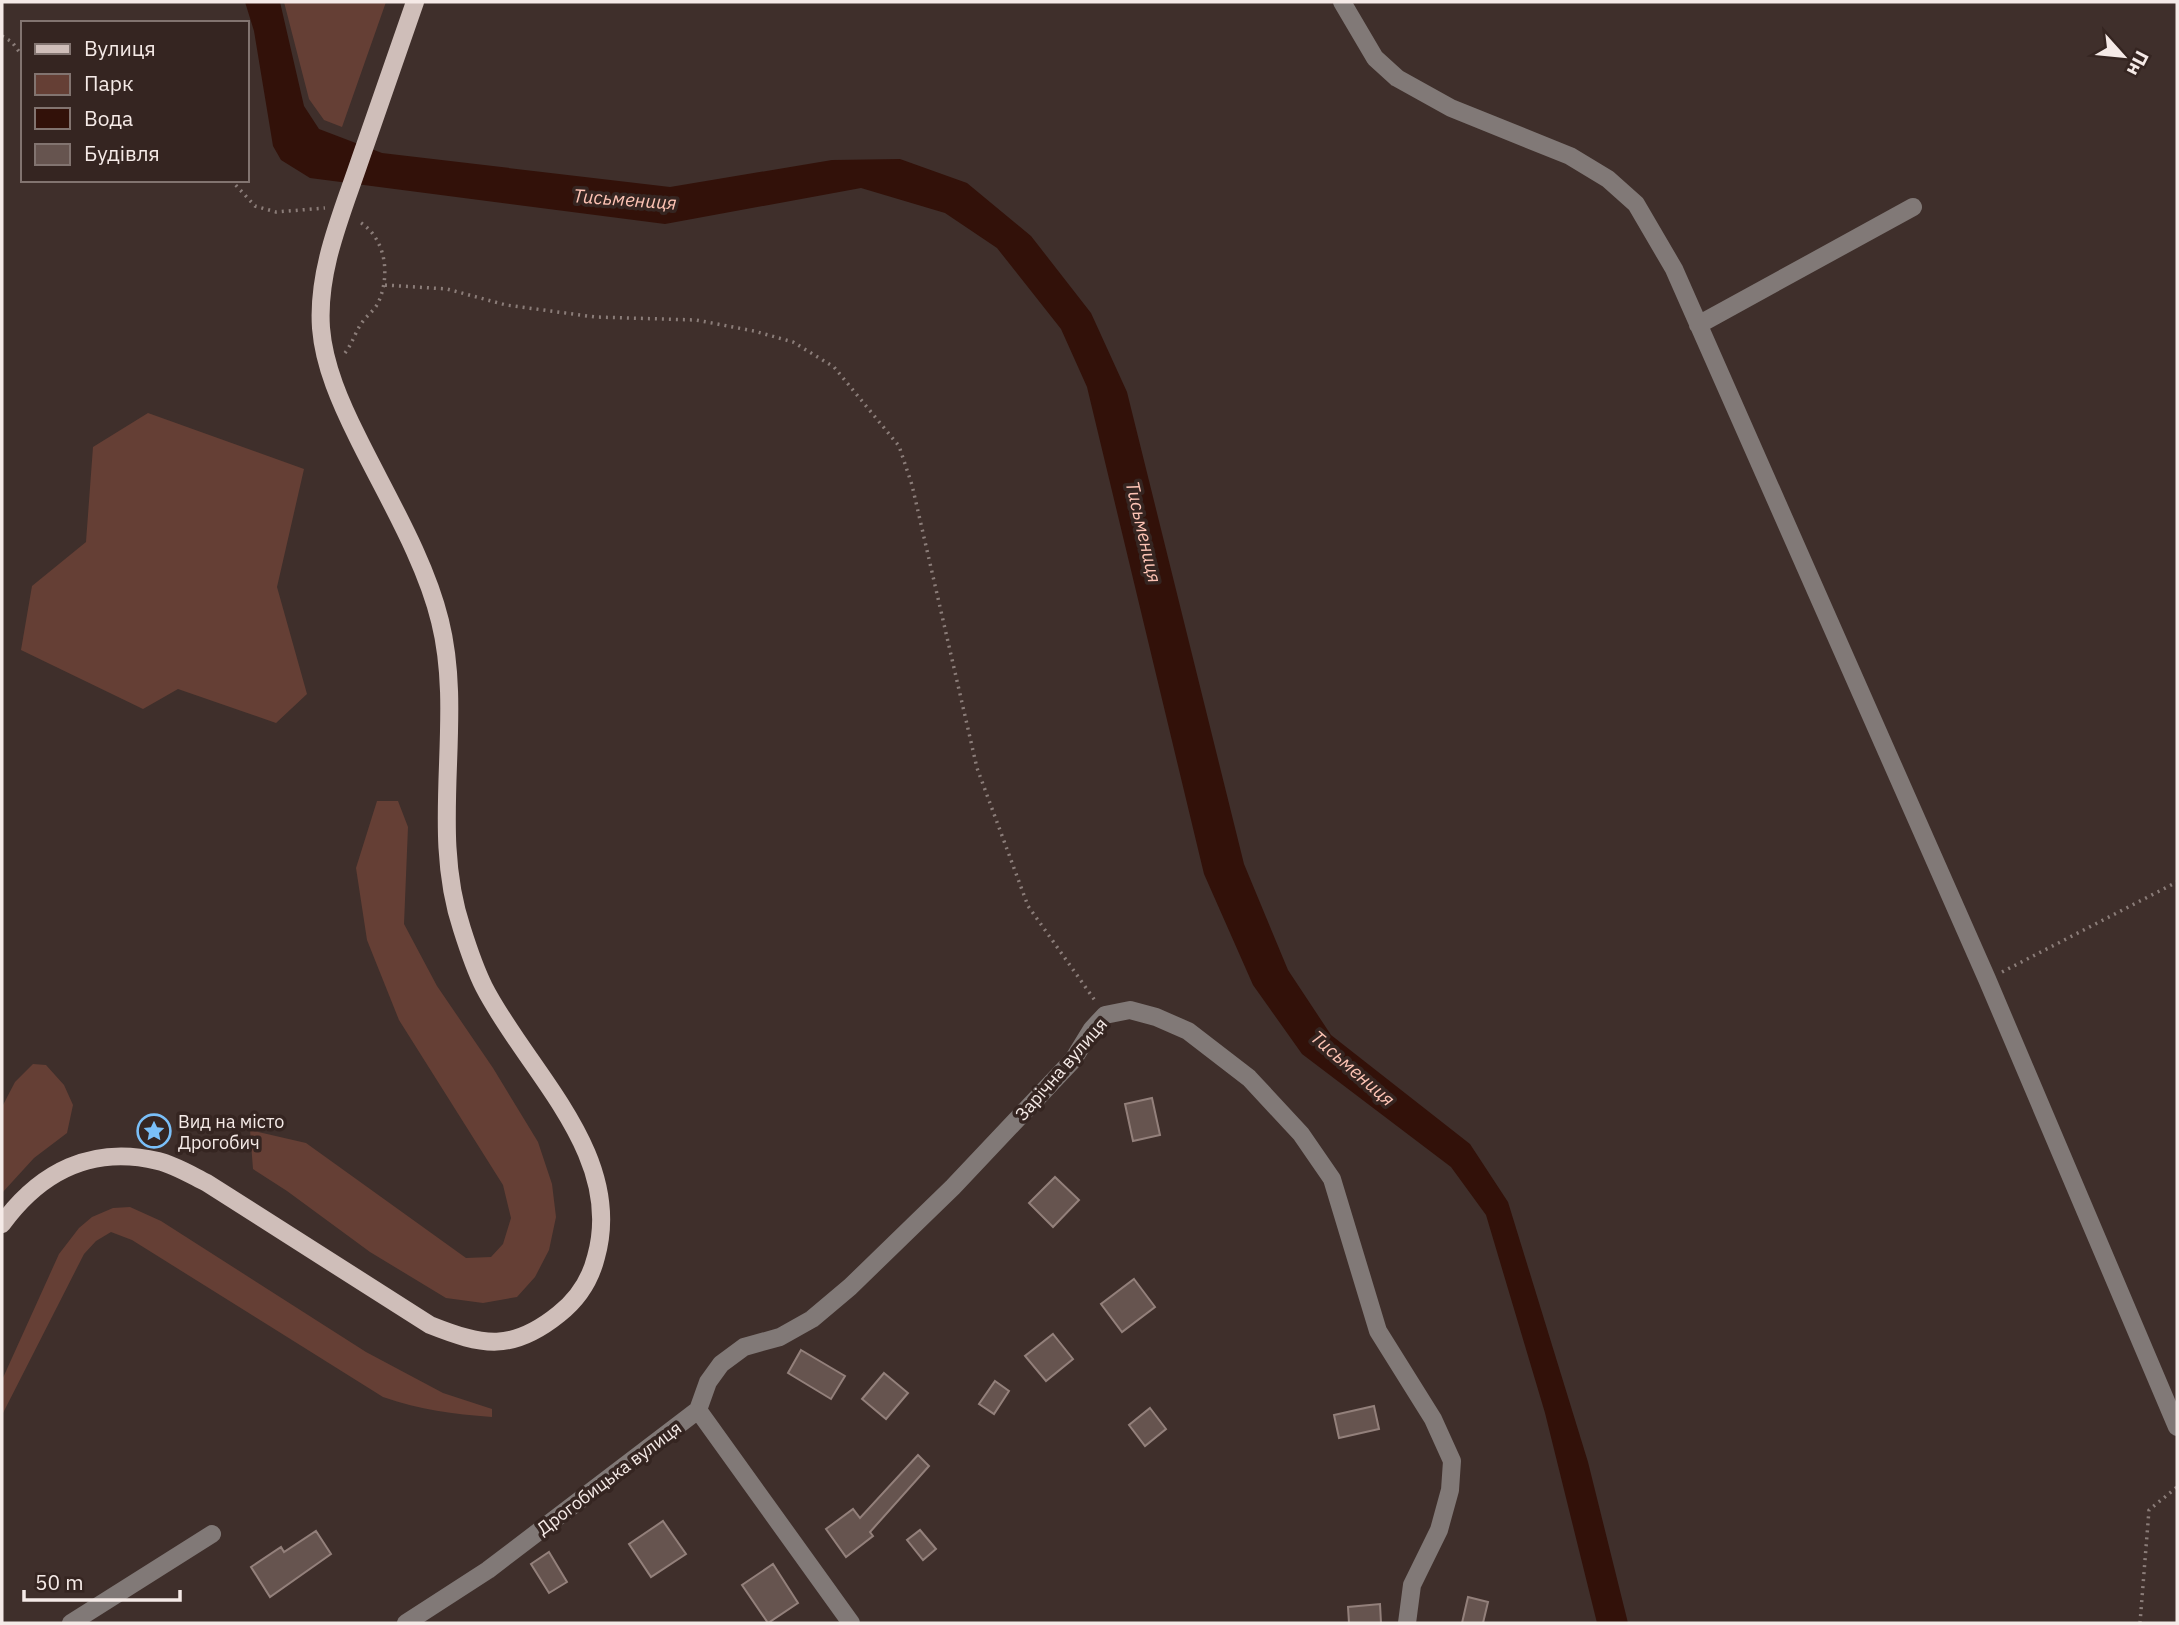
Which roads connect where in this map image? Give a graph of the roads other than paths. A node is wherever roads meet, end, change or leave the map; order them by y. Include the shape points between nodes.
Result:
1 (415, 2) edge
2 (1342, 2) edge
3 (1913, 207) dead end
4 (1698, 325) junction
5 (2, 1224) edge
6 (698, 1410) junction
7 (2177, 1427) edge
8 (212, 1534) dead end
9 (71, 1623) edge
10 (406, 1623) edge
11 (851, 1623) edge
12 (1407, 1623) edge

1 - 5 main road via 337,229 323,279 321,329 344,410 415,554 441,622 449,681 445,825 461,928 484,987 580,1137 595,1176 602,1236 592,1272 575,1301 536,1332 503,1342 469,1341 430,1325 207,1183 158,1161 112,1156 66,1168 39,1184
2 - 4 street via 1375,58 1396,78 1451,108 1570,156 1608,179 1636,204 1674,269
3 - 4 street
4 - 7 street via 1987,979
6 - 10 street, Дрогобицька вулиця via 488,1570
6 - 11 street, Дрогобицька вулиця
6 - 12 street, Зарічна вулиця via 708,1382 721,1364 744,1347 780,1337 812,1319 850,1287 1073,1060 1105,1015 1130,1010 1156,1017 1188,1031 1249,1077 1301,1134 1332,1179 1378,1331 1433,1419 1452,1461 1439,1530 1412,1585
8 - 9 street

